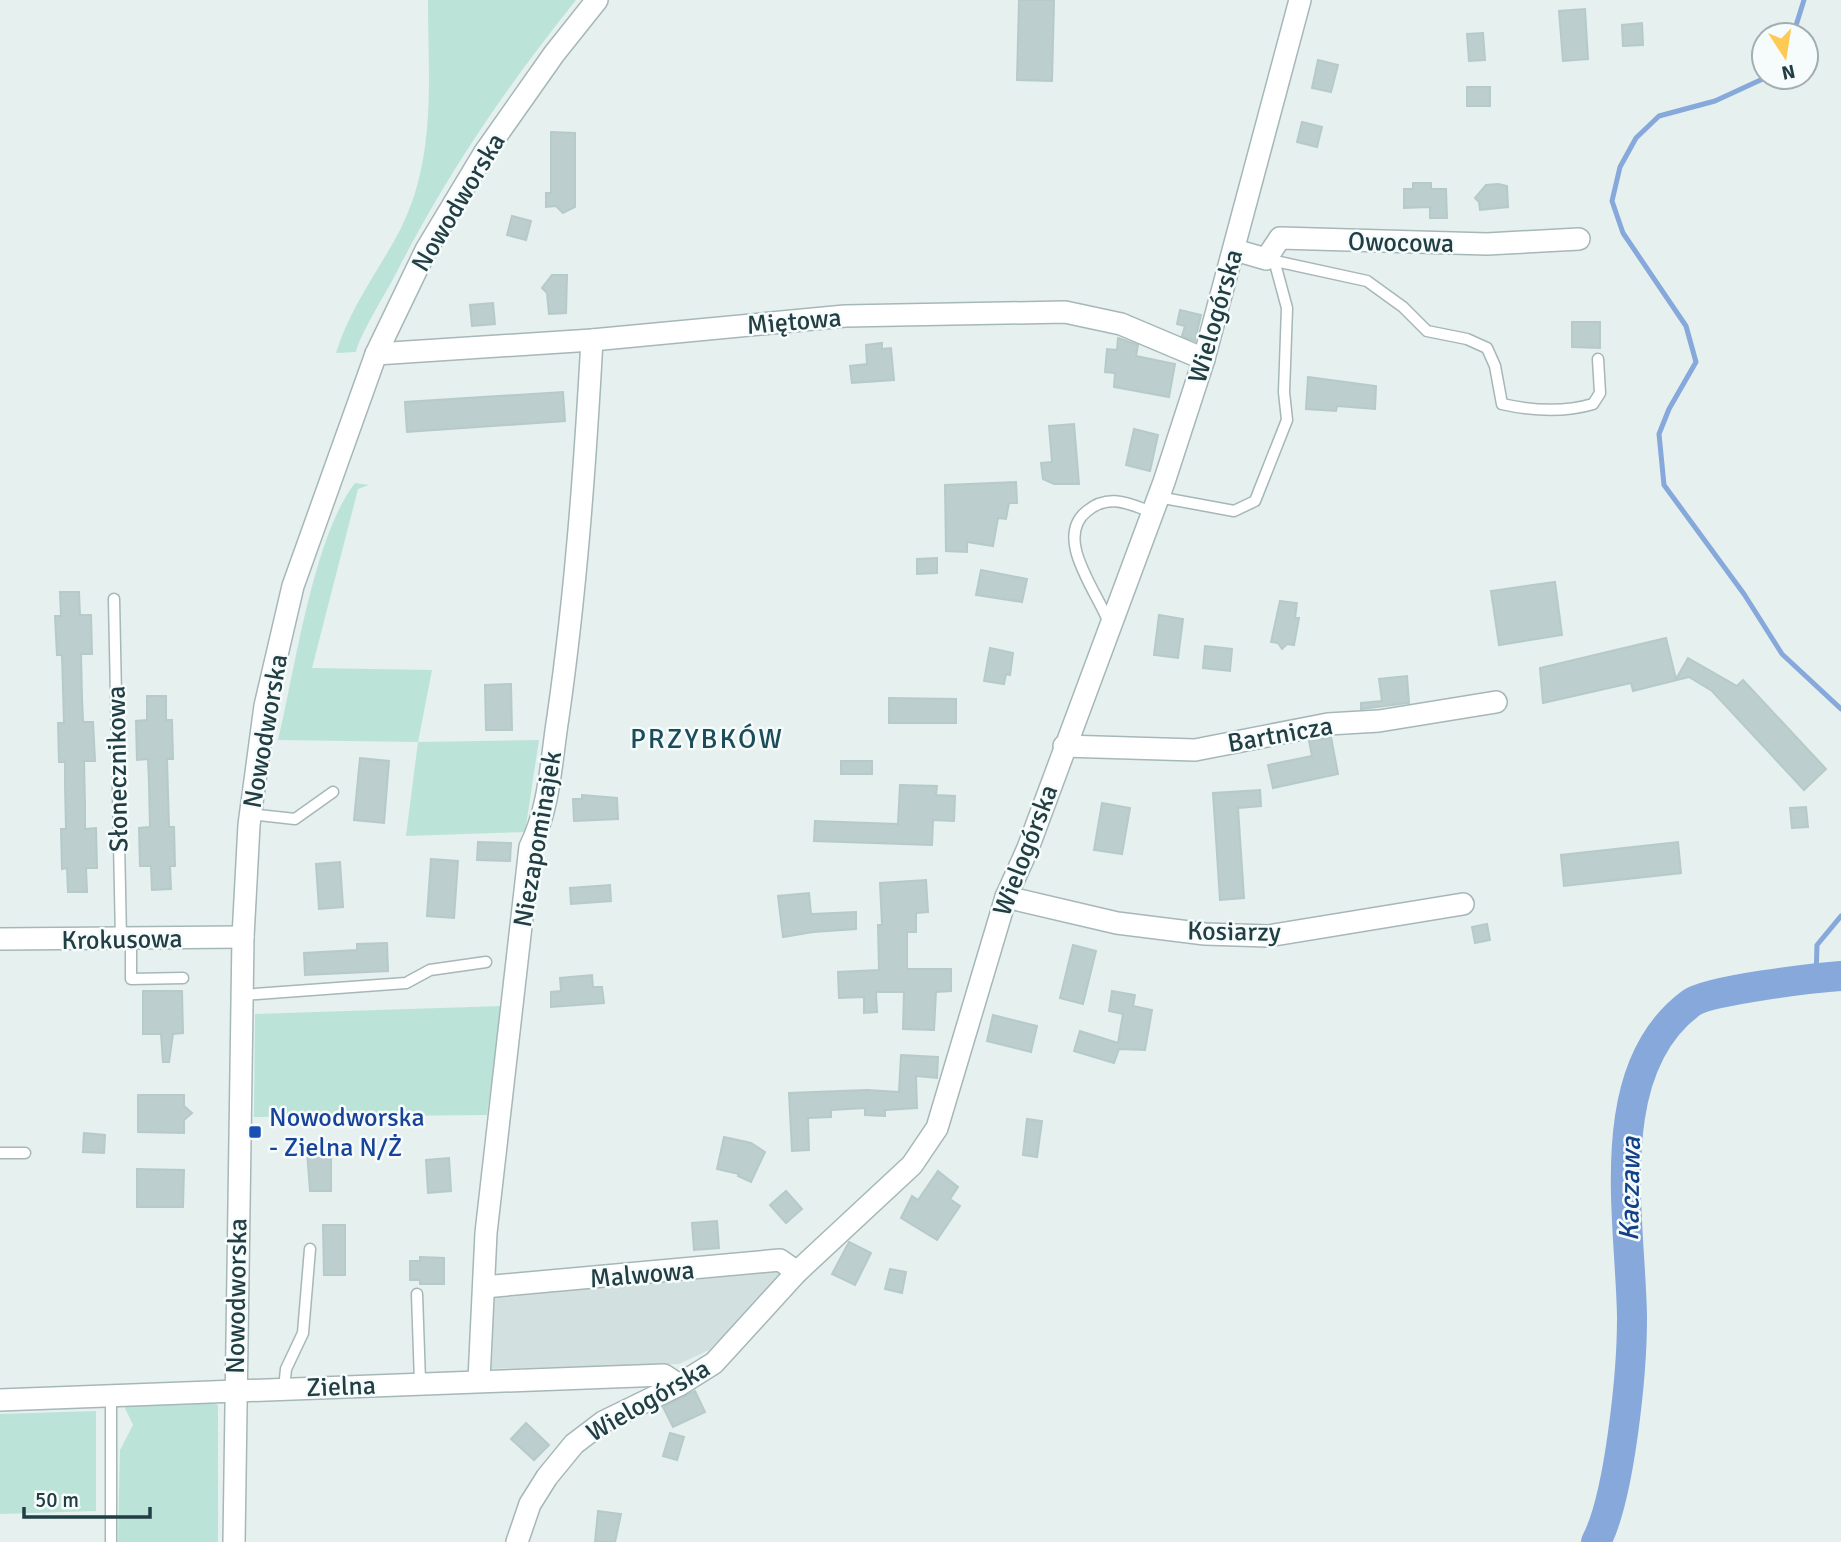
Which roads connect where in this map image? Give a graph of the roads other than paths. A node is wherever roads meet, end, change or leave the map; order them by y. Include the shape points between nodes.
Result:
1 (597, 0) edge
2 (1300, 0) edge
3 (1579, 239) dead end
4 (1235, 250) junction
5 (1270, 260) junction
6 (592, 340) junction
7 (376, 354) junction
8 (1204, 359) junction
9 (1598, 359) dead end
10 (1155, 505) junction
11 (114, 599) dead end
12 (1110, 625) junction
13 (1496, 702) dead end
14 (1064, 746) junction
15 (333, 792) dead end
16 (250, 814) junction
17 (1006, 897) junction
18 (1463, 904) dead end
19 (243, 937) junction
20 (126, 938) junction
21 (0, 939) edge
22 (486, 962) dead end
23 (183, 978) dead end
24 (242, 995) junction
25 (0, 1153) edge
26 (25, 1153) dead end
27 (310, 1249) dead end
28 (797, 1272) junction
29 (484, 1287) junction
30 (417, 1294) dead end
31 (479, 1380) junction
32 (420, 1382) junction
33 (679, 1385) junction
34 (284, 1388) junction
35 (235, 1390) junction
36 (111, 1396) junction
37 (0, 1400) edge
38 (111, 1542) edge
39 (234, 1542) edge
40 (517, 1542) edge

1 - 7 street, Nowodworska via 485,152 426,250
2 - 4 street, Wielogórska
3 - 5 street, Owocowa via 1487,244 1280,238
4 - 5 street
4 - 8 street, Wielogórska
5 - 9 lane via 1367,281 1427,331 1487,348 1502,404 1533,411 1573,410 1593,404 1600,393
5 - 10 lane via 1287,308 1287,420 1255,501 1234,511
6 - 7 street, Miętowa
6 - 8 street, Miętowa via 845,316 1065,312 1121,324
6 - 29 street, Niezapominajek via 585,477 566,657 543,822 530,847 486,1233
7 - 16 street, Nowodworska via 293,586 265,706
8 - 10 street, Wielogórska
10 - 12 street, Wielogórska
10 - 12 lane via 1116,499 1096,504 1080,517 1073,533 1078,556
11 - 20 lane, Słonecznikowa
12 - 14 street, Wielogórska
13 - 14 street, Bartnicza via 1379,721 1328,724 1195,750
14 - 17 street, Wielogórska
15 - 16 lane via 295,819
16 - 19 street, Nowodworska
17 - 18 street, Kosiarzy via 1117,923 1256,935
17 - 28 street, Wielogórska via 937,1128 912,1165
19 - 20 street, Krokusowa
19 - 24 street, Nowodworska
20 - 21 street, Krokusowa
20 - 23 lane, Słonecznikowa via 131,979
22 - 24 lane via 430,970 406,983
24 - 35 street, Nowodworska
25 - 26 lane
27 - 34 lane via 303,1333 286,1369
28 - 29 street, Malwowa via 779,1260
28 - 33 street, Wielogórska via 714,1363
29 - 31 street, Niezapominajek
30 - 32 lane
31 - 32 street, Zielna
31 - 33 street, Zielna via 664,1375
32 - 34 street, Zielna
33 - 40 street, Wielogórska via 603,1422 574,1444 530,1504
34 - 35 street, Zielna
35 - 36 street, Zielna
35 - 39 street, Nowodworska
36 - 37 street, Zielna
36 - 38 lane

